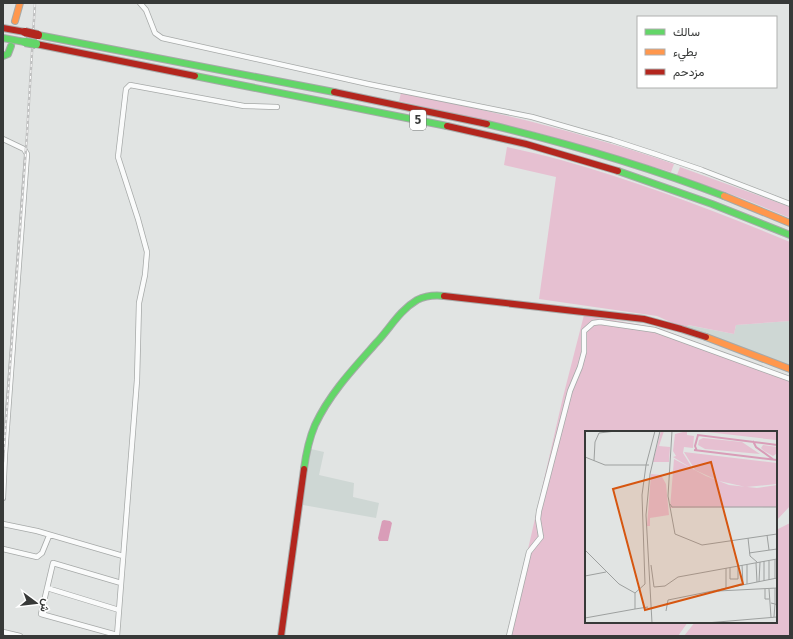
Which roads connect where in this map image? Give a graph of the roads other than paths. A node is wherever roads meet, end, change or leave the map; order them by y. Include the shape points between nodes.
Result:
1 (20, 3) edge
2 (140, 3) edge
3 (15, 21) dead end
4 (3, 28) edge
5 (3, 38) edge
6 (11, 46) dead end
7 (3, 56) edge
8 (276, 107) dead end
9 (3, 139) edge
10 (790, 204) edge
11 (790, 223) edge
12 (790, 235) edge
13 (790, 369) edge
14 (790, 379) edge
15 (3, 498) edge
16 (3, 524) edge
17 (49, 536) junction
18 (3, 549) edge
19 (123, 556) junction
20 (121, 583) junction
21 (47, 588) junction
22 (119, 610) junction
23 (3, 632) edge
24 (20, 636) edge
25 (117, 636) edge
26 (281, 636) edge
27 (509, 636) edge

1 - 3 main road
2 - 10 street via 146,10 155,33 162,38 532,117 656,154
4 - 11 main road, 5, bridge via 341,93 581,148 665,174
5 - 12 main road, 5, bridge via 431,122 513,141 579,159 664,187
6 - 7 main road via 9,54
8 - 19 street via 244,106 130,85 126,89 118,157 147,252 139,303 137,380
9 - 15 street via 24,148 26,154
13 - 26 main road via 712,340 644,319 462,297 425,297 402,313 344,379 317,420 304,465
14 - 27 street via 655,330 600,322 587,327 583,335 584,352 570,391 539,511 541,537 529,552
16 - 17 street via 31,529
17 - 18 street via 39,556
17 - 19 street
19 - 20 street
20 - 21 street via 53,563
20 - 22 street
21 - 22 street
21 - 25 street via 41,614
22 - 25 street
23 - 24 street

